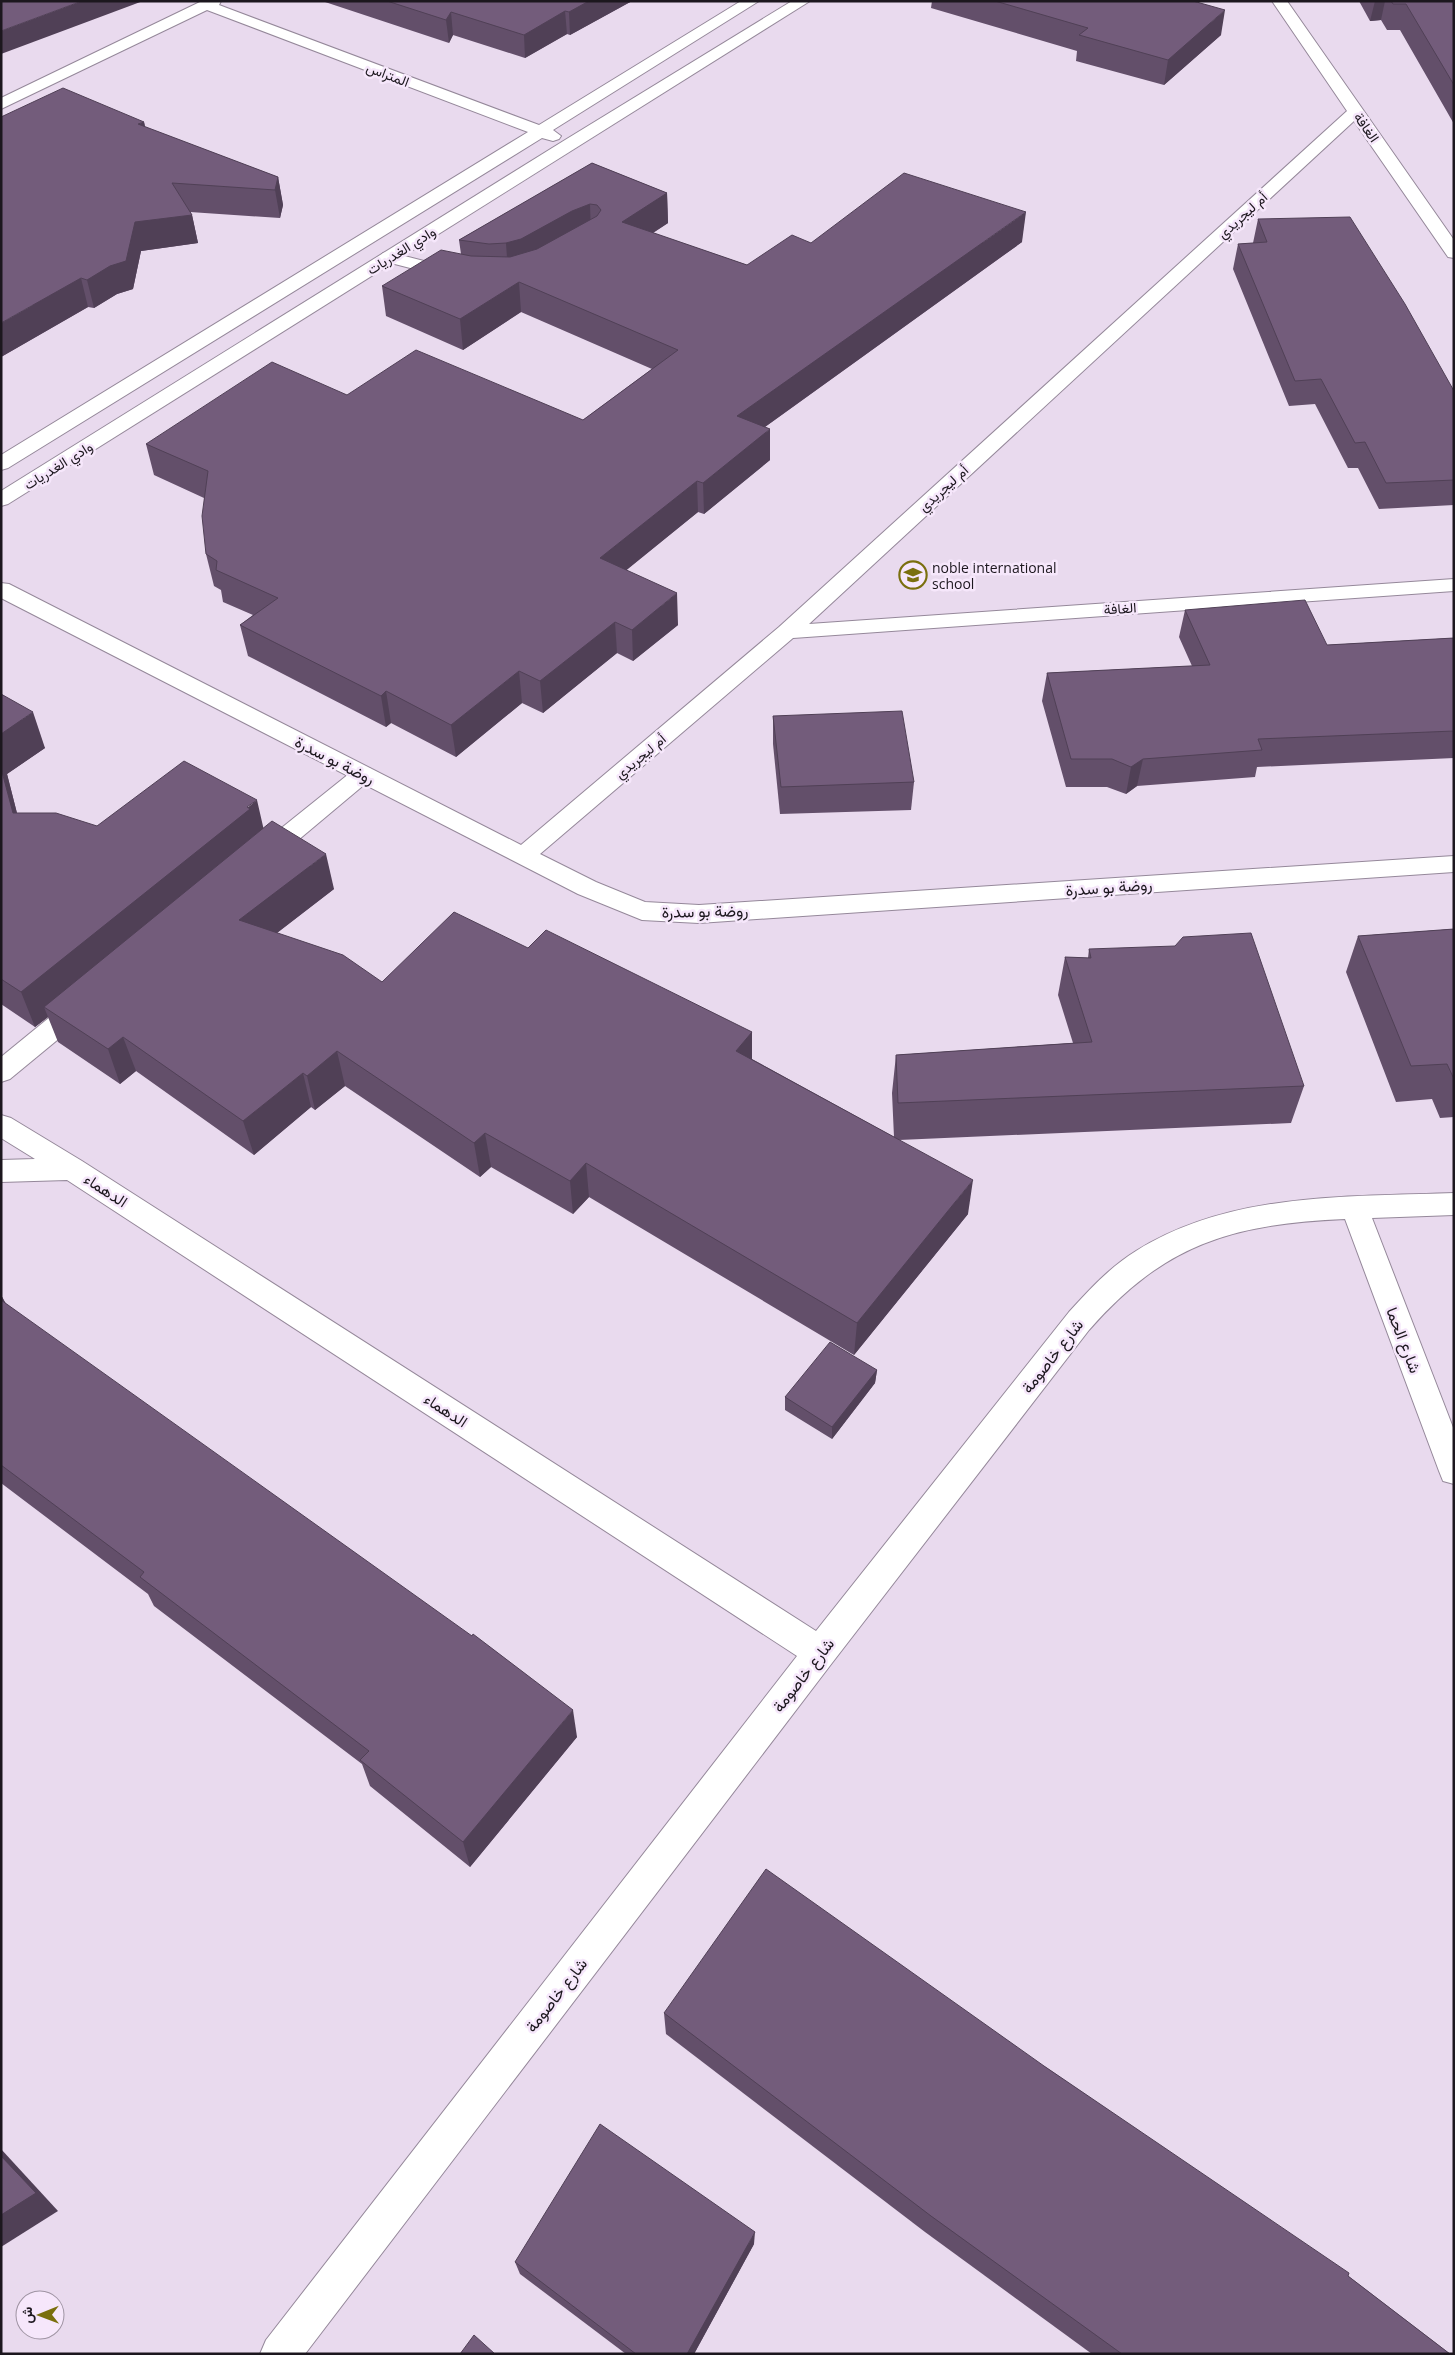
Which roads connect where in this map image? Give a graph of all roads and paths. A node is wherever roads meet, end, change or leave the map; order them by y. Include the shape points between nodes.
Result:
1 (752, 1) edge
2 (803, 1) edge
3 (1279, 1) edge
4 (210, 3) edge
5 (1, 104) edge
6 (1356, 111) junction
7 (541, 132) junction
8 (571, 143) junction
9 (1454, 253) edge
10 (389, 257) junction
11 (469, 278) edge
12 (1, 464) edge
13 (1, 500) edge
14 (1454, 585) edge
15 (1, 589) edge
16 (787, 632) junction
17 (363, 774) junction
18 (523, 856) junction
19 (1454, 864) edge
20 (247, 869) edge
21 (101, 990) edge
22 (1, 1072) edge
23 (1, 1125) edge
24 (72, 1169) junction
25 (1, 1171) edge
26 (1454, 1204) edge
27 (1355, 1209) junction
28 (1454, 1471) edge
29 (820, 1652) junction
30 (280, 2354) edge

1 - 7 street, وادي الغدريات
2 - 8 street, وادي الغدريات
3 - 6 street, الغافة
4 - 5 street, المتراس
4 - 7 street, المتراس
6 - 9 street, الغافة
6 - 16 street, أم ليجريدي
7 - 8 street, المتراس
7 - 12 street, وادي الغدريات
8 - 10 street, وادي الغدريات
10 - 11 street
10 - 13 street, وادي الغدريات
14 - 16 street, الغافة
15 - 17 street, روضة بو سدرة
16 - 18 street, أم ليجريدي
17 - 18 street, روضة بو سدرة
17 - 20 street
18 - 19 street, روضة بو سدرة via 642,911 698,914
21 - 22 street
23 - 24 street, الدهماء
24 - 25 street, الدهماء
24 - 29 street, الدهماء
26 - 27 street, شارع خاصومة
27 - 28 street, شارع الحما
27 - 29 street, شارع خاصومة via 1252,1217 1192,1235 1147,1258 1105,1291
29 - 30 street, شارع خاصومة

